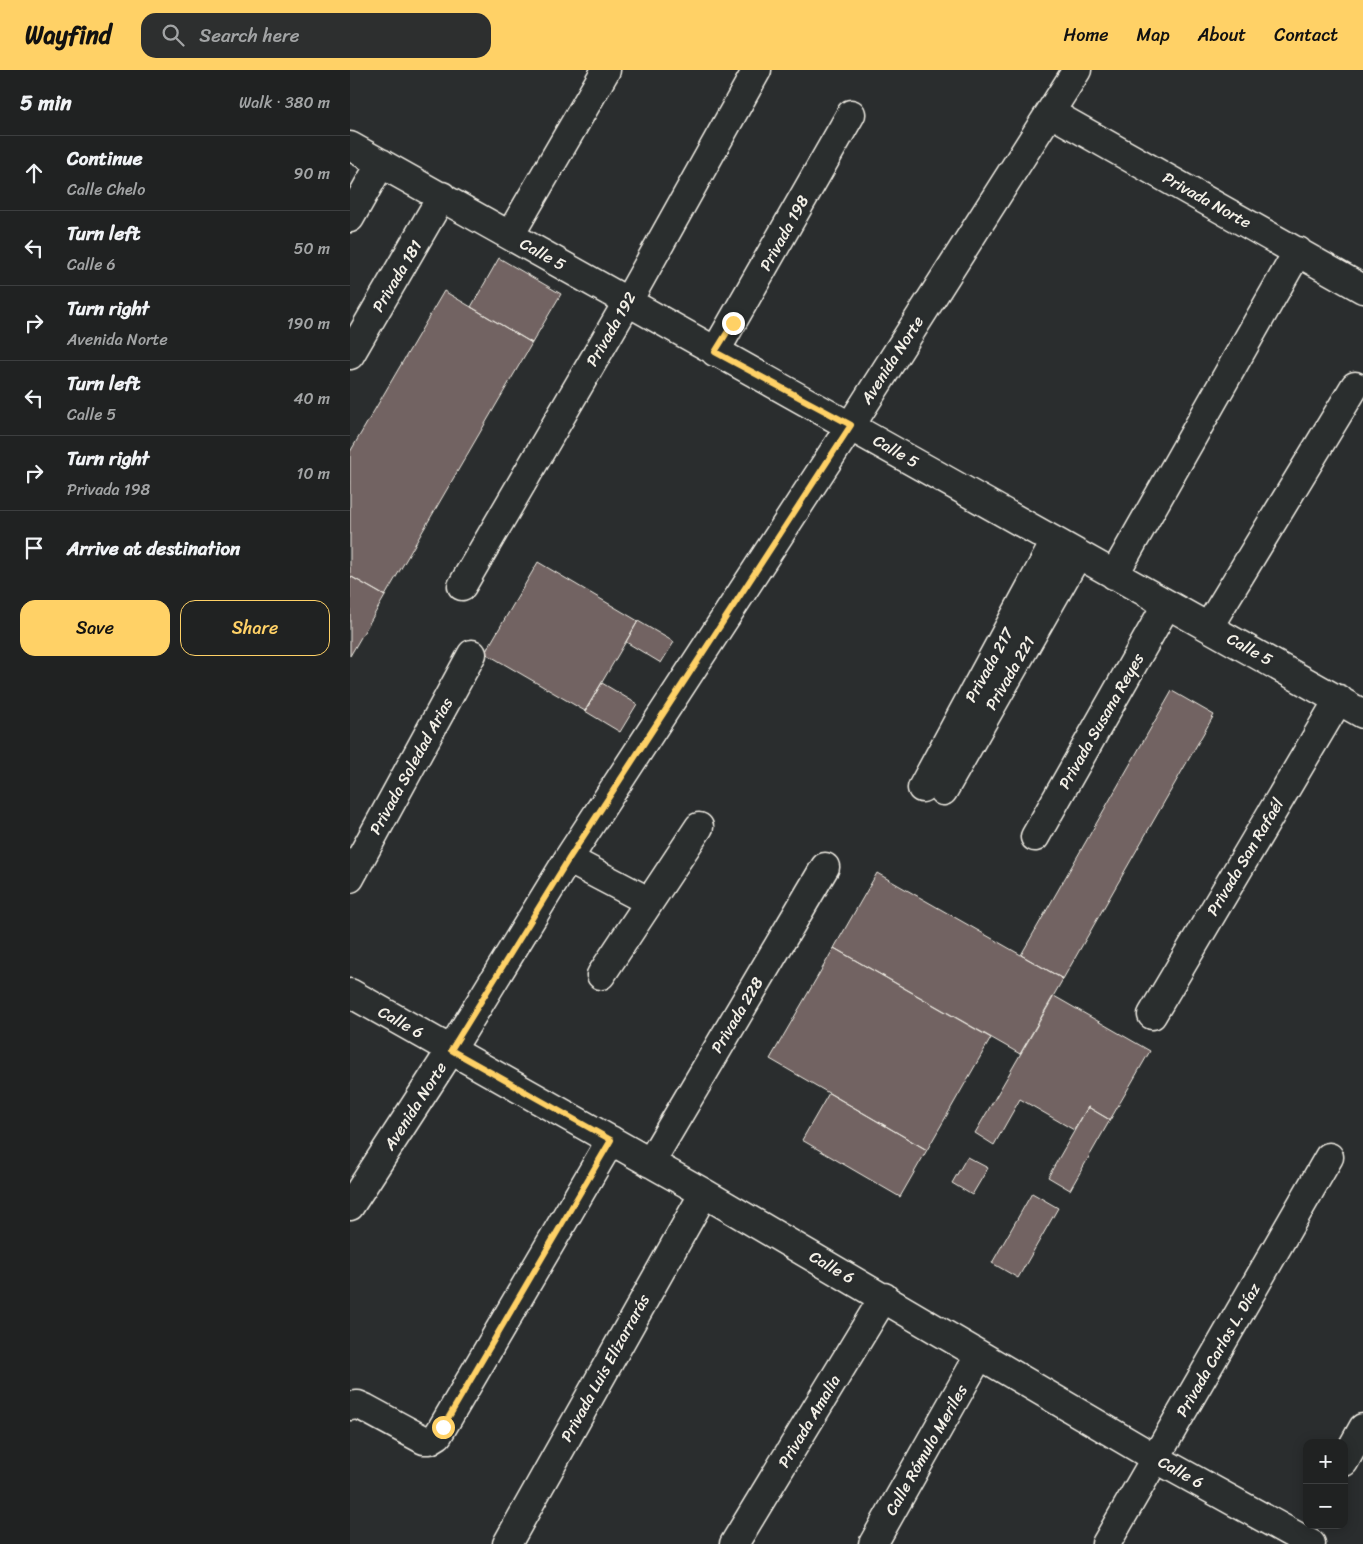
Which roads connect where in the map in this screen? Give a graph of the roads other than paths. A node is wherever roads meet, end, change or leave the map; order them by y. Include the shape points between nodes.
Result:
1 (606, 70) edge
2 (757, 70) edge
3 (1077, 70) edge
4 (1051, 113) junction
5 (851, 114) dead end
6 (350, 146) edge
7 (381, 163) junction
8 (442, 196) junction
9 (350, 218) edge
10 (510, 235) junction
11 (1298, 251) junction
12 (1363, 289) edge
13 (628, 301) junction
14 (715, 352) junction
15 (350, 355) edge
16 (1355, 386) dead end
17 (851, 425) junction
18 (1066, 548) junction
19 (1114, 576) junction
20 (462, 586) dead end
21 (1167, 604) junction
22 (1209, 626) junction
23 (472, 654) dead end
24 (1339, 699) junction
25 (1363, 714) edge
26 (932, 789) dead end
27 (699, 827) dead end
28 (1036, 837) dead end
29 (568, 860) junction
30 (825, 867) dead end
31 (350, 878) edge
32 (648, 901) junction
33 (601, 975) dead end
34 (350, 993) edge
35 (1152, 1015) dead end
36 (451, 1050) junction
37 (611, 1140) junction
38 (1329, 1157) dead end
39 (650, 1163) junction
40 (704, 1193) junction
41 (350, 1206) edge
42 (884, 1297) junction
43 (979, 1356) junction
44 (351, 1406) edge
45 (1363, 1428) edge
46 (1348, 1455) edge
47 (1156, 1458) junction
48 (1308, 1536) edge
49 (507, 1544) edge
50 (734, 1544) edge
51 (873, 1544) edge
52 (1106, 1544) edge

1 - 10 street
2 - 13 street, Privada 192
3 - 4 street, Avenida Norte
4 - 11 street, Privada Norte
4 - 17 street, Avenida Norte
5 - 14 street, Privada 198
6 - 7 street, Calle 5
7 - 8 street, Calle 5
7 - 9 street
8 - 10 street, Calle 5
8 - 15 street, Privada 181
10 - 13 street, Calle 5
11 - 12 street, Privada Norte
11 - 19 street
13 - 14 street, Calle 5
13 - 20 street, Privada 192
14 - 17 street, Calle 5
16 - 22 street
17 - 18 street, Calle 5
17 - 29 street, Avenida Norte
18 - 19 street, Calle 5
18 - 26 street, Privada 217
19 - 21 street, Calle 5
21 - 22 street, Calle 5
21 - 28 street, Privada Susana Reyes
22 - 24 street, Calle 5
23 - 31 street, Privada Soledad Arias
24 - 25 street, Calle 5
24 - 35 street, Privada San Rafaél
27 - 32 street
29 - 32 street
29 - 36 street, Avenida Norte
30 - 39 street, Privada 228
32 - 33 street
34 - 36 street, Calle 6
36 - 37 street, Calle 6
36 - 41 street, Avenida Norte
37 - 39 street, Calle 6
37 - 44 street via 438,1435 430,1440 416,1437 365,1408
38 - 47 street, Privada Carlos L. Díaz
39 - 40 street, Calle 6
40 - 42 street, Calle 6
40 - 49 street, Privada Luis Elizarrarás
42 - 43 street, Calle 6
42 - 50 street, Privada Amalia
43 - 47 street, Calle 6
43 - 51 street, Calle Rómulo Meriles
45 - 46 street
47 - 48 street, Calle 6
47 - 52 street, Privada Carlos L. Díaz

